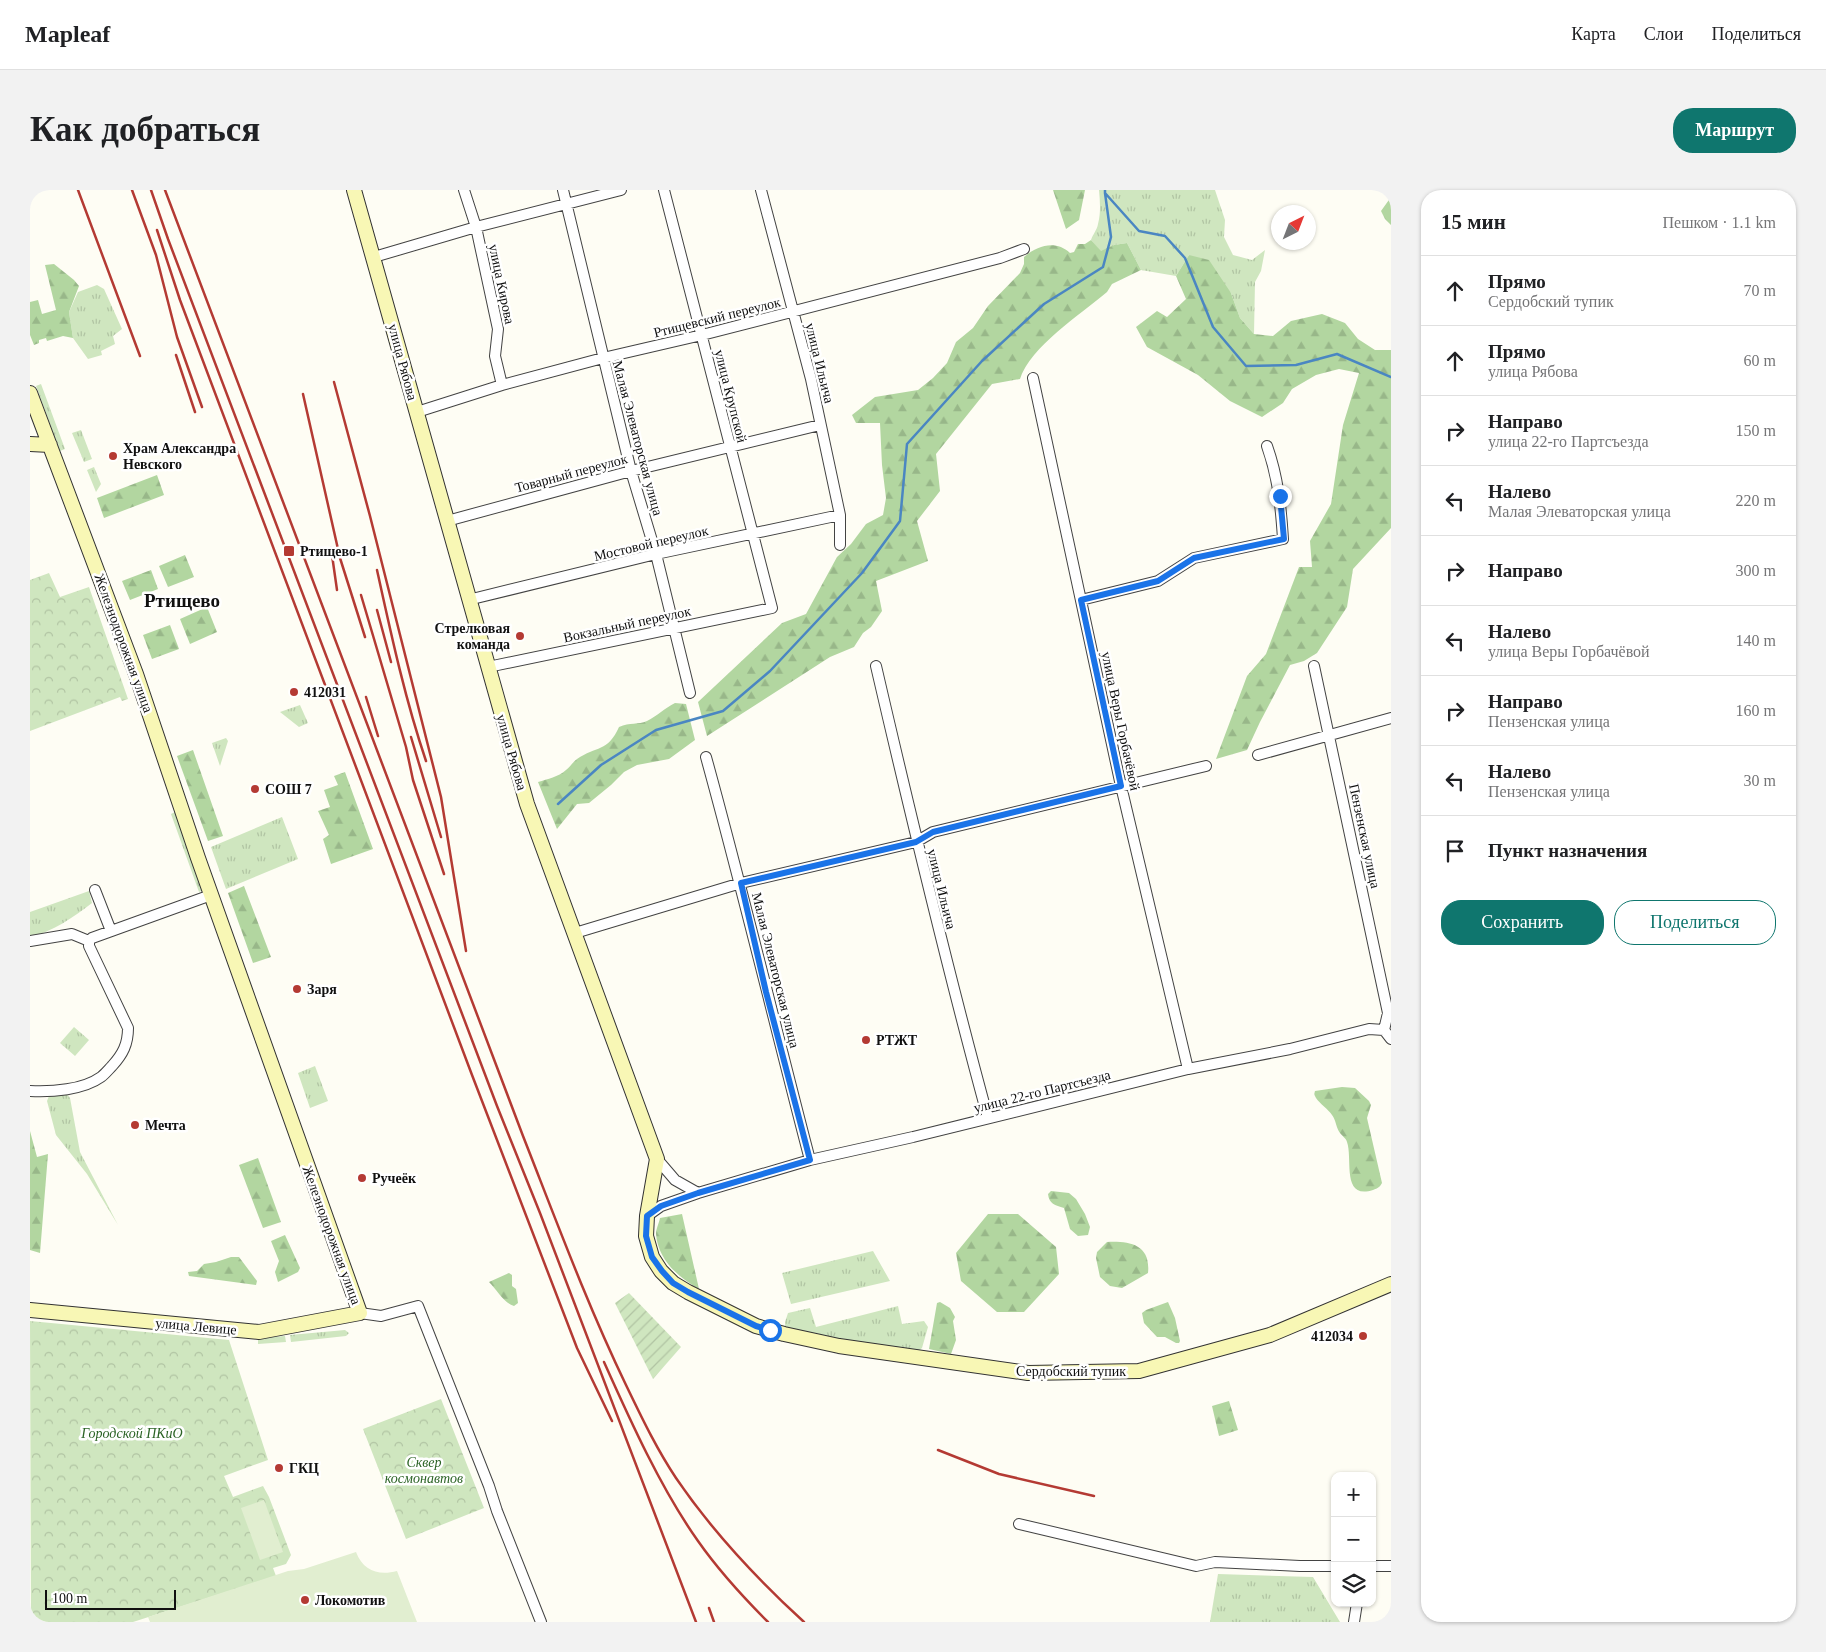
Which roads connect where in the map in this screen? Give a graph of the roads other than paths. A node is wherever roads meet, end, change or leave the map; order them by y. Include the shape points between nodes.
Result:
1 (354, 190) edge
2 (464, 190) edge
3 (563, 190) edge
4 (621, 190) edge
5 (664, 190) edge
6 (761, 190) edge
7 (566, 205) junction
8 (476, 227) junction
9 (1024, 249) dead end
10 (374, 258) junction
11 (793, 312) junction
12 (702, 336) junction
13 (603, 358) junction
14 (1033, 378) dead end
15 (502, 384) junction
16 (30, 393) edge
17 (417, 412) junction
18 (820, 425) junction
19 (30, 444) edge
20 (50, 445) junction
21 (1267, 446) dead end
22 (730, 448) junction
23 (631, 471) junction
24 (840, 515) junction
25 (447, 522) junction
26 (752, 534) junction
27 (840, 545) dead end
28 (656, 554) junction
29 (468, 600) junction
30 (1081, 600) junction
31 (772, 608) joint
32 (673, 628) junction
33 (876, 666) dead end
34 (1314, 666) dead end
35 (488, 667) junction
36 (690, 693) dead end
37 (1391, 718) edge
38 (1330, 735) junction
39 (1258, 754) dead end
40 (706, 757) dead end
41 (1206, 766) dead end
42 (1121, 786) junction
43 (916, 842) junction
44 (741, 883) junction
45 (95, 890) dead end
46 (211, 895) junction
47 (111, 931) junction
48 (575, 933) junction
49 (30, 941) edge
50 (89, 941) junction
51 (1390, 1013) edge
52 (1384, 1030) junction
53 (1391, 1039) edge
54 (1188, 1069) junction
55 (30, 1091) edge
56 (988, 1118) junction
57 (657, 1159) junction
58 (810, 1160) junction
59 (698, 1193) junction
60 (647, 1216) junction
61 (1391, 1284) edge
62 (688, 1292) joint
63 (30, 1310) edge
64 (360, 1313) junction
65 (1019, 1524) dead end
66 (1331, 1566) edge
67 (1376, 1566) edge
68 (1391, 1566) edge
69 (1356, 1607) edge
70 (541, 1622) edge
71 (1354, 1622) edge

1 - 10 street, улица Рябова
2 - 8 street, улица Кирова
3 - 7 street, Малая Элеваторская улица
4 - 7 street
5 - 12 street, улица Крупской
6 - 11 street, улица Ильича
7 - 8 street
7 - 13 street, Малая Элеваторская улица
8 - 10 street
8 - 15 street, улица Кирова via 498,329 495,356
9 - 11 street, Ртищевский переулок
10 - 17 street, улица Рябова
11 - 12 street, Ртищевский переулок
11 - 18 street, улица Ильича
12 - 13 street, Ртищевский переулок
12 - 22 street, улица Крупской
13 - 15 street, Ртищевский переулок
13 - 23 street, Малая Элеваторская улица
14 - 30 street, улица Веры Горбачёвой
15 - 17 street, Ртищевский переулок
16 - 20 street, Железнодорожная улица
17 - 25 street, улица Рябова
18 - 22 street, Товарный переулок
18 - 24 street, улица Ильича
19 - 20 street
20 - 46 street, Железнодорожная улица via 136,674
21 - 30 street via 1280,496 1284,539 1194,558 1158,581
22 - 23 street, Товарный переулок
22 - 26 street, улица Крупской
23 - 25 street, Товарный переулок
23 - 28 street, Малая Элеваторская улица
24 - 26 street, Мостовой переулок
24 - 27 street, улица Ильича
25 - 29 street, улица Рябова
26 - 28 street, Мостовой переулок
26 - 31 street, улица Крупской
28 - 29 street, Мостовой переулок
28 - 32 street, Малая Элеваторская улица
29 - 35 street, улица Рябова
30 - 42 street, улица Веры Горбачёвой
31 - 32 street, Вокзальный переулок
32 - 35 street, Вокзальный переулок
32 - 36 street, Малая Элеваторская улица
33 - 43 street, улица Ильича
34 - 38 street, Пензенская улица
35 - 48 street, улица Рябова via 527,804
37 - 38 street
38 - 39 street
38 - 51 street, Пензенская улица
40 - 44 street, Малая Элеваторская улица
41 - 42 street
42 - 43 street via 933,832
42 - 54 street, улица Веры Горбачёвой
43 - 44 street
43 - 56 street, улица Ильича
44 - 48 street
44 - 58 street, Малая Элеваторская улица
45 - 47 street
46 - 47 street
46 - 64 street, Железнодорожная улица
47 - 50 street
48 - 57 street, улица Рябова
49 - 50 street via 72,934
50 - 55 street via 128,1028 125,1050 101,1077 52,1092
51 - 52 street
52 - 53 street
52 - 54 street, улица 22-го Партсъезда via 1369,1029
54 - 56 street, улица 22-го Партсъезда
56 - 58 street, улица 22-го Партсъезда
57 - 59 street via 675,1180
57 - 60 street, улица Рябова
58 - 59 street, улица 22-го Партсъезда
59 - 60 street, улица 22-го Партсъезда via 661,1206
60 - 62 street, улица Рябова via 646,1236 652,1257 673,1283
61 - 62 street, Сердобский тупик via 1270,1335 1139,1371 1028,1373 839,1346 784,1334 756,1326
63 - 64 street, улица Левице via 259,1332
64 - 70 street, Железнодорожная улица via 381,1316 418,1306
65 - 66 street via 1196,1566 1215,1562
67 - 68 street
69 - 71 street

